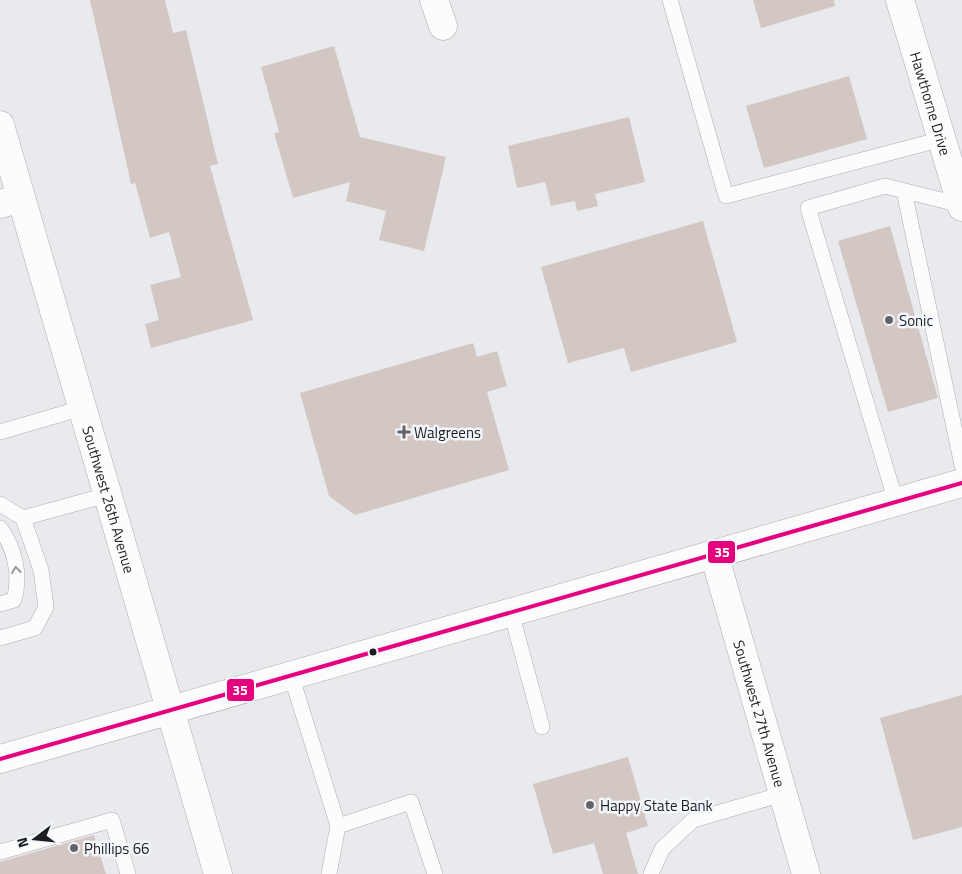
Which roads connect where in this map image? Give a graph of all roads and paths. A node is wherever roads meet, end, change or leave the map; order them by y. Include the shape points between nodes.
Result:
1 (434, 0) edge
2 (670, 0) edge
3 (900, 0) edge
4 (443, 26) dead end
5 (0, 125) edge
6 (942, 139) junction
7 (904, 191) junction
8 (11, 201) edge
9 (962, 206) edge
10 (82, 408) junction
11 (0, 432) edge
12 (962, 465) edge
13 (962, 483) edge
14 (107, 495) junction
15 (896, 502) junction
16 (0, 504) edge
17 (23, 518) junction
18 (0, 528) edge
19 (714, 554) junction
20 (0, 604) edge
21 (511, 612) junction
22 (0, 638) edge
23 (291, 675) junction
24 (170, 710) junction
25 (542, 726) dead end
26 (0, 759) edge
27 (783, 794) junction
28 (338, 826) junction
29 (0, 852) edge
30 (128, 874) edge
31 (218, 874) edge
32 (329, 874) edge
33 (435, 874) edge
34 (651, 874) edge
35 (806, 874) edge

1 - 4 main road
2 - 6 lane via 726,196
3 - 6 main road, Hawthorne Drive
5 - 8 main road, Southwest 26th Avenue
6 - 9 main road, Hawthorne Drive
7 - 9 lane
7 - 12 lane
7 - 15 lane via 885,186 808,208
8 - 10 main road, Southwest 26th Avenue
10 - 11 lane
10 - 14 main road, Southwest 26th Avenue
13 - 15 main road
14 - 17 lane
14 - 24 main road, Southwest 26th Avenue
15 - 19 main road
16 - 17 lane
17 - 22 lane via 41,570 46,608 34,628
20 -> 18 lane via 14,600 18,588 9,540
19 - 21 main road
19 - 27 main road, Southwest 27th Avenue
21 - 23 main road
21 - 25 lane
23 - 24 main road
23 - 28 lane
24 - 26 main road
24 - 31 main road, Southwest 26th Avenue
27 - 34 lane via 693,820 662,849
27 - 35 main road, Southwest 27th Avenue
28 - 32 lane
28 - 33 lane via 411,802
29 - 30 lane via 112,820

